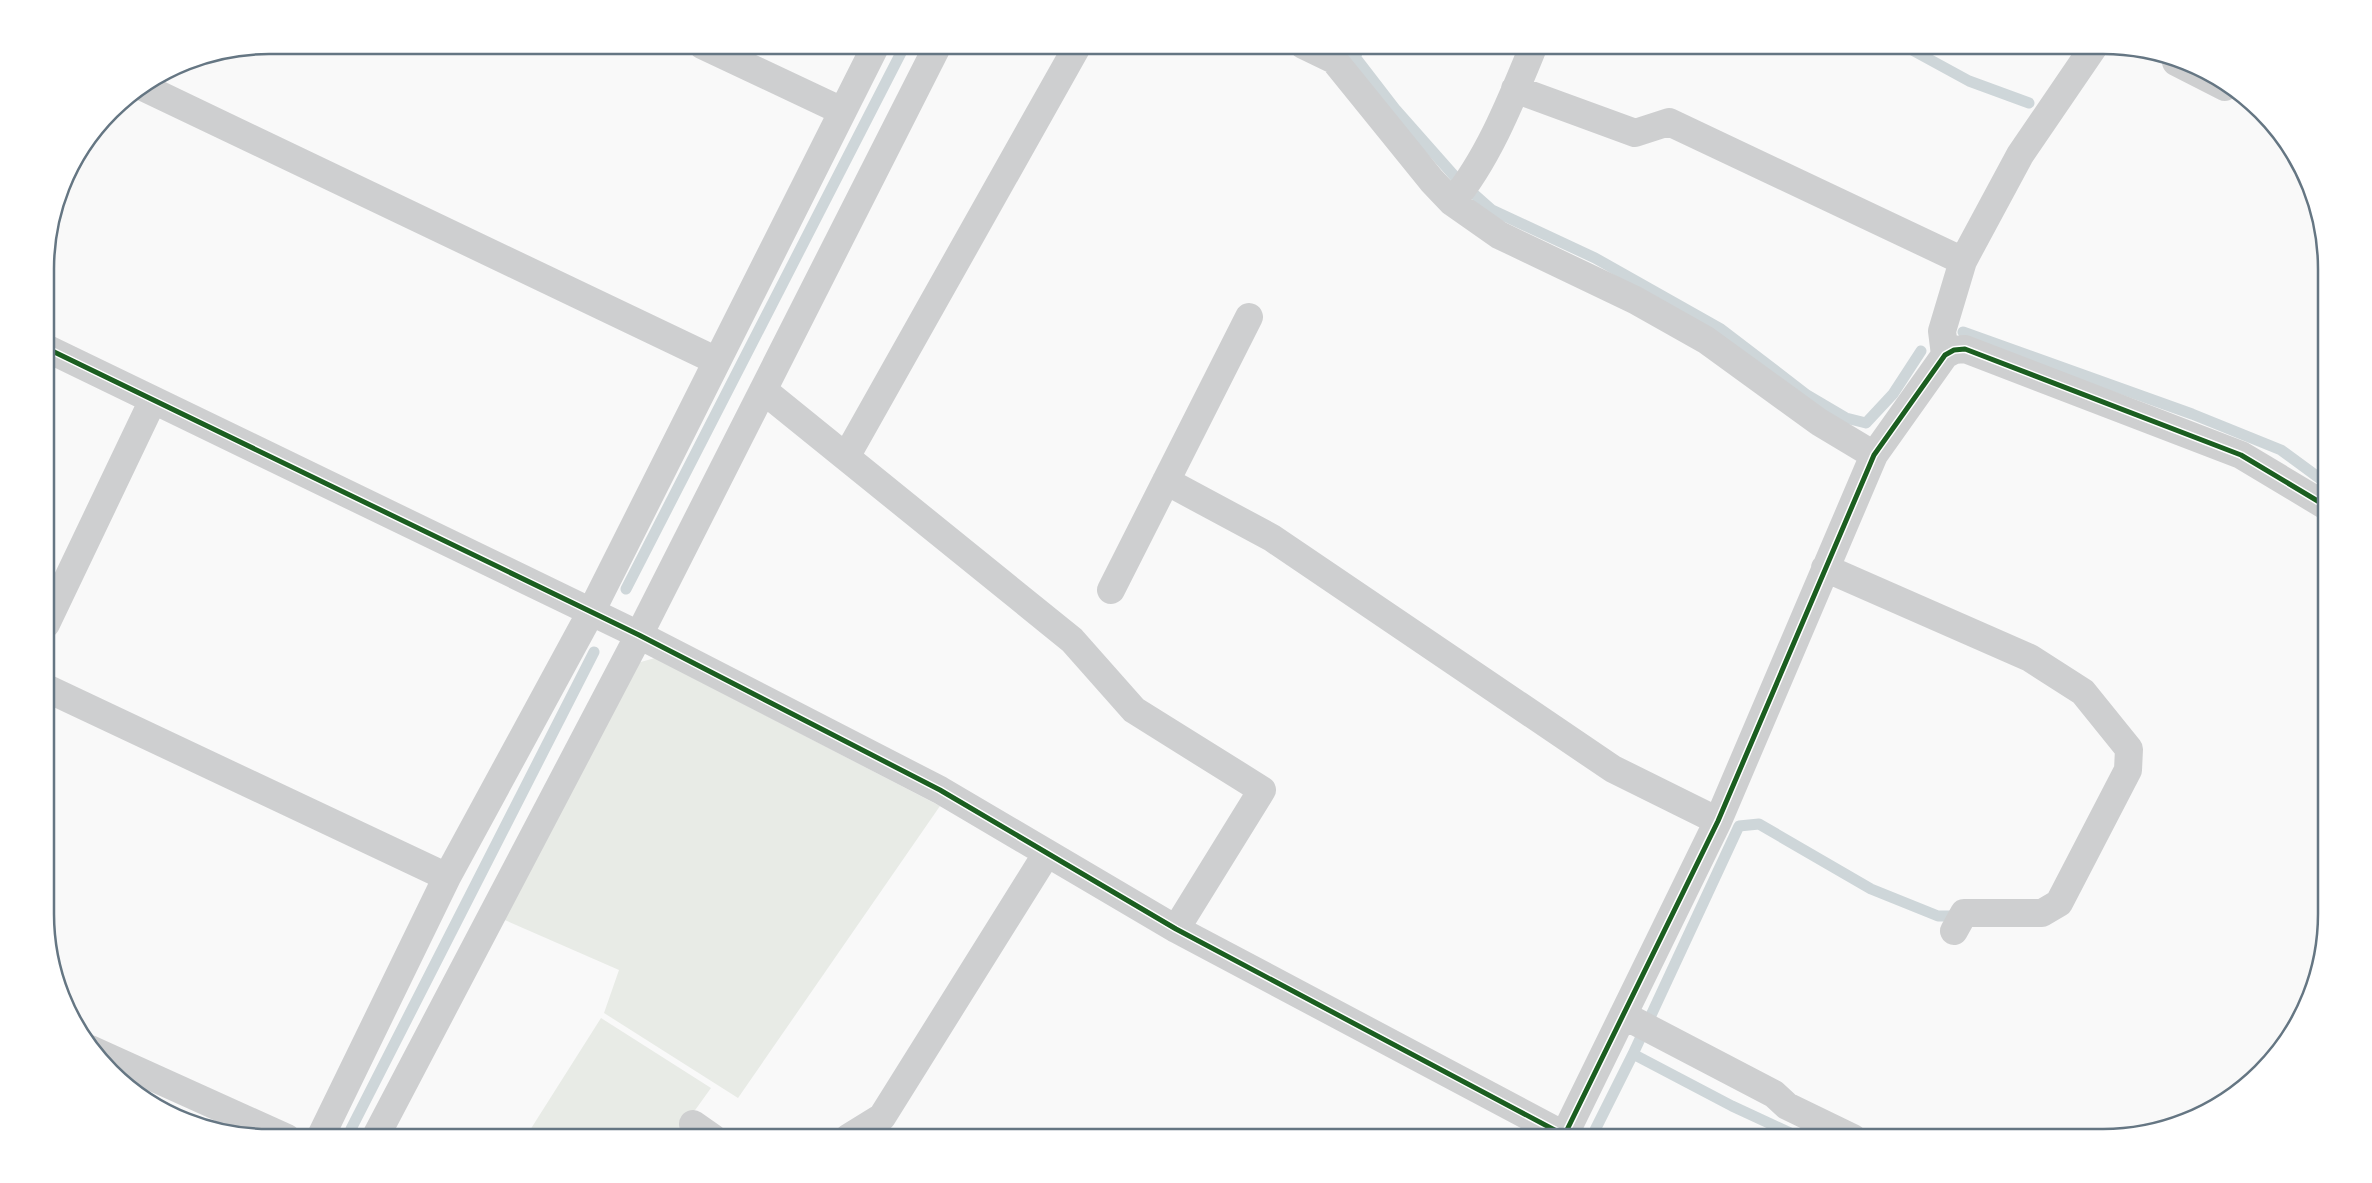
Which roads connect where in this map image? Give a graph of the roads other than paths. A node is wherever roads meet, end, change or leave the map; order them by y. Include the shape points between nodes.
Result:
1 (721, 54) edge
2 (871, 54) edge
3 (933, 54) edge
4 (1073, 54) edge
5 (1322, 54) edge
6 (1530, 54) edge
7 (2089, 54) edge
8 (1515, 89) junction
9 (149, 90) edge
10 (842, 111) junction
11 (1461, 192) junction
12 (1963, 260) junction
13 (1249, 317) dead end
14 (54, 352) edge
15 (1946, 356) junction
16 (717, 361) junction
17 (763, 390) junction
18 (153, 400) junction
19 (1874, 455) junction
20 (846, 457) junction
21 (1166, 481) junction
22 (2318, 501) edge
23 (1825, 568) junction
24 (1111, 590) dead end
25 (54, 607) edge
26 (591, 612) junction
27 (639, 635) junction
28 (54, 692) edge
29 (1718, 821) junction
30 (1047, 853) junction
31 (447, 877) junction
32 (1176, 929) junction
33 (1954, 931) dead end
34 (1637, 1022) junction
35 (107, 1056) edge
36 (267, 1129) edge
37 (324, 1129) edge
38 (380, 1129) edge
39 (863, 1129) edge
40 (1551, 1129) edge
41 (1568, 1129) edge
42 (1834, 1129) edge

1 - 10 street
2 - 10 street
3 - 17 street
4 - 20 street
5 - 11 street via 1334,60 1432,181
6 - 8 street
7 - 12 street via 2020,154
8 - 11 street
8 - 12 street via 1635,133 1669,122
9 - 16 street
10 - 16 street
11 - 19 street via 1499,236 1635,300 1706,340 1819,422
12 - 15 street via 1942,331
13 - 21 street
14 - 18 street
15 - 19 street
15 - 22 street via 1954,350 1965,349 2241,456
16 - 26 street
17 - 20 street
17 - 27 street
18 - 25 street
18 - 26 street
19 - 23 street
20 - 32 street via 1072,640 1134,710 1262,790
21 - 24 street
21 - 29 street via 1272,538 1612,769
23 - 29 street
23 - 33 street via 2030,658 2083,692 2129,749 2128,770 2058,903 2042,914 1964,912
26 - 27 street
26 - 31 street
27 - 30 street via 940,790
27 - 38 street
28 - 31 street
29 - 34 street
30 - 32 street
30 - 39 street via 882,1117
31 - 37 street
32 - 40 street
34 - 41 street
34 - 42 street
35 - 36 street

